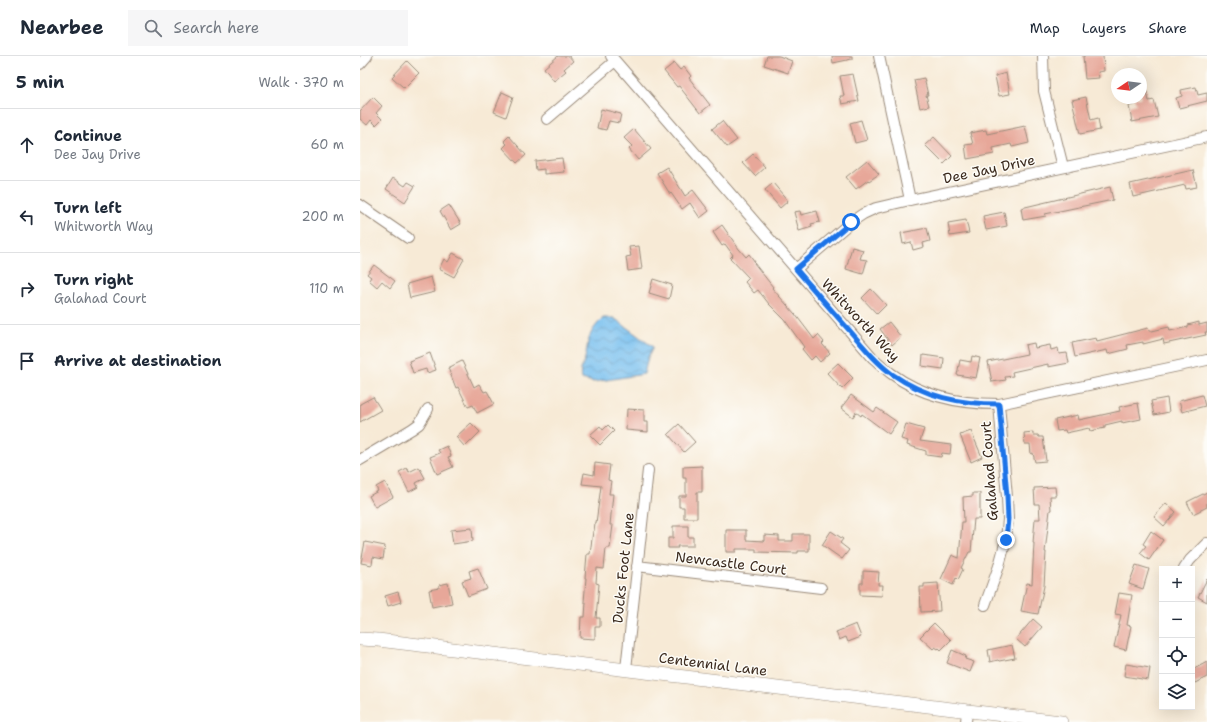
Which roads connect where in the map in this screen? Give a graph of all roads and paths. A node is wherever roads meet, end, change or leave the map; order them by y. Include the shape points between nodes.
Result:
1 (367, 56) edge
2 (880, 56) edge
3 (1043, 56) edge
4 (613, 58) edge
5 (360, 64) edge
6 (547, 119) dead end
7 (1207, 137) edge
8 (1063, 167) junction
9 (910, 200) junction
10 (360, 205) edge
11 (408, 238) dead end
12 (796, 269) junction
13 (1207, 360) edge
14 (999, 404) junction
15 (428, 409) dead end
16 (360, 460) edge
17 (648, 470) dead end
18 (1207, 543) edge
19 (637, 566) junction
20 (1186, 566) edge
21 (821, 588) dead end
22 (985, 605) dead end
23 (360, 639) edge
24 (626, 669) junction
25 (966, 716) edge
26 (1061, 722) edge

1 - 5 street
2 - 9 street
3 - 8 street via 1044,91
4 - 6 street
4 - 12 street, Whitworth Way
7 - 8 street, Dee Jay Drive
8 - 9 street, Dee Jay Drive
9 - 12 street, Dee Jay Drive via 876,208 863,214
10 - 11 street
12 - 14 street, Whitworth Way via 873,358 892,374 911,386 953,401
13 - 14 street, Whitworth Way
14 - 22 street, Galahad Court via 1008,519 1006,540
15 - 16 street via 419,424
17 - 19 street, Ducks Foot Lane
18 - 20 street
19 - 21 street, Newcastle Court
19 - 24 street, Ducks Foot Lane
23 - 24 street, Centennial Lane
24 - 25 street, Centennial Lane
25 - 26 street, Centennial Lane

